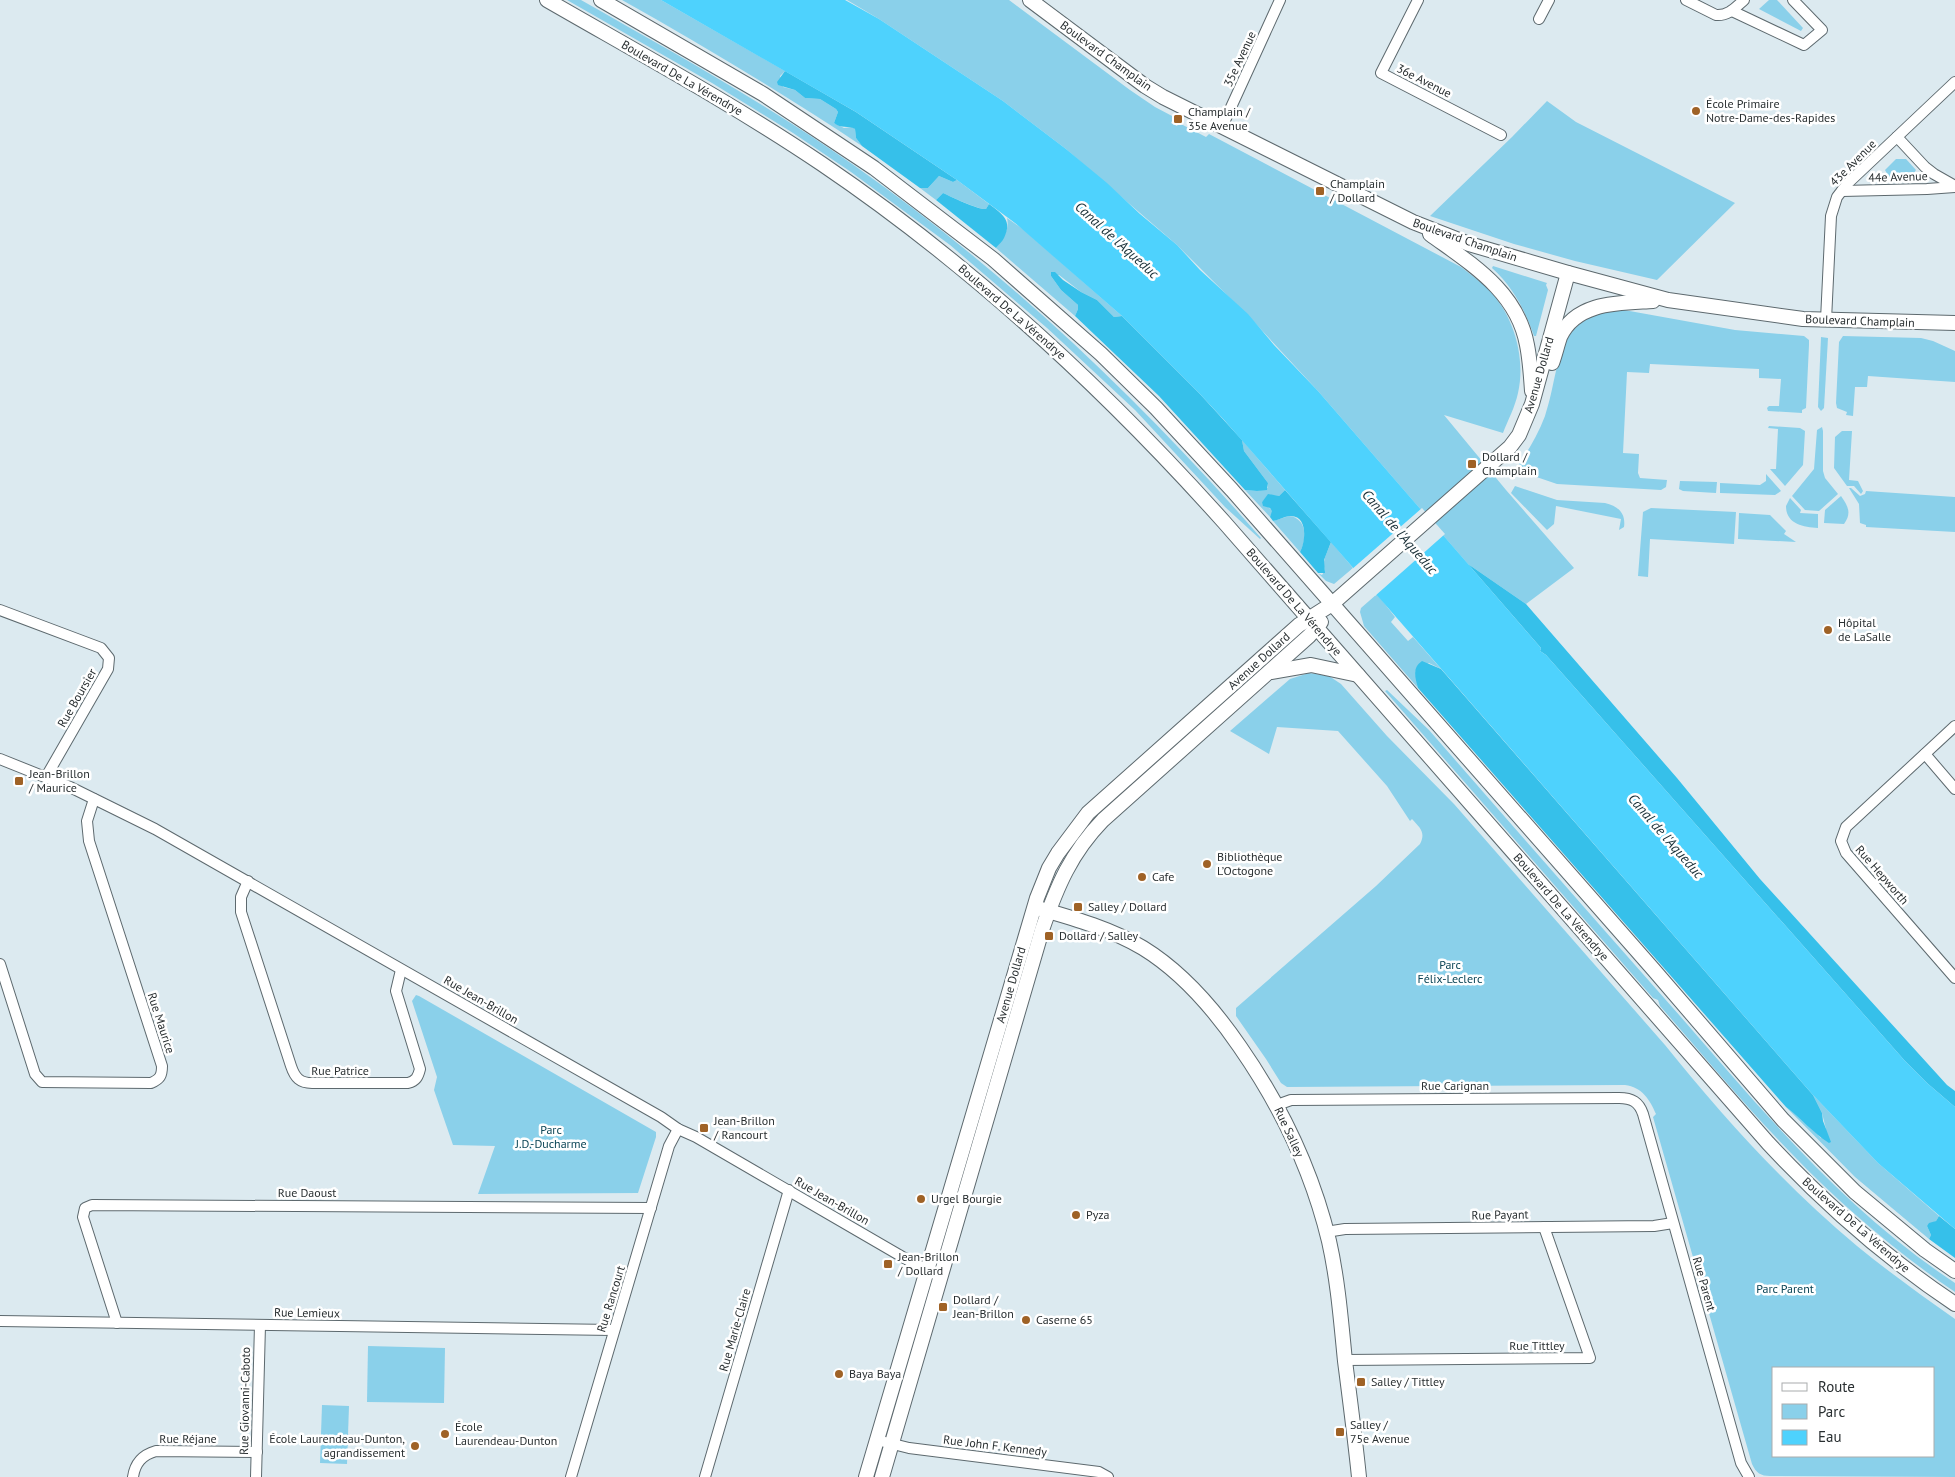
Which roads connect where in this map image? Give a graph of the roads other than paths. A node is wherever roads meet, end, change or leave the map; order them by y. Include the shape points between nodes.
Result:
1 (547, 0) edge
2 (601, 0) edge
3 (1030, 0) edge
4 (1280, 0) edge
5 (1418, 0) edge
6 (1549, 0) edge
7 (1686, 0) edge
8 (1744, 0) edge
9 (1793, 0) edge
10 (1732, 11) junction
11 (1539, 19) dead end
12 (1955, 82) edge
13 (1222, 128) junction
14 (1502, 135) dead end
15 (1897, 137) junction
16 (1955, 186) edge
17 (1842, 191) junction
18 (1413, 222) junction
19 (1568, 273) junction
20 (1668, 300) junction
21 (1826, 320) junction
22 (1954, 325) edge
23 (1532, 404) junction
24 (1332, 604) junction
25 (0, 610) edge
26 (1313, 623) junction
27 (1268, 673) junction
28 (1358, 675) junction
29 (1955, 726) edge
30 (1925, 754) junction
31 (0, 759) edge
32 (46, 777) junction
33 (1955, 789) edge
34 (94, 799) junction
35 (248, 881) junction
36 (1034, 907) junction
37 (1048, 911) junction
38 (0, 964) edge
39 (401, 970) junction
40 (1955, 978) edge
41 (1633, 1100) joint
42 (1277, 1105) junction
43 (678, 1129) junction
44 (789, 1190) junction
45 (651, 1208) junction
46 (1674, 1223) junction
47 (1544, 1227) junction
48 (1326, 1232) junction
49 (927, 1270) junction
50 (1955, 1271) edge
51 (941, 1277) junction
52 (1955, 1304) edge
53 (0, 1321) edge
54 (117, 1323) junction
55 (260, 1325) junction
56 (614, 1330) junction
57 (1345, 1360) junction
58 (877, 1440) junction
59 (892, 1444) junction
60 (257, 1452) junction
61 (133, 1477) edge
62 (256, 1477) edge
63 (571, 1477) edge
64 (706, 1477) edge
65 (866, 1477) edge
66 (882, 1477) edge
67 (1108, 1477) edge
68 (1359, 1477) edge
69 (1749, 1477) edge

1 - 26 main road, Boulevard De La Vérendrye via 705,90 793,145 974,278 1129,419
2 - 24 main road, Boulevard De La Vérendrye via 800,117 911,194 993,259 1058,315 1156,408
3 - 13 main road, Boulevard Champlain via 1145,86
4 - 13 street, 35e Avenue
5 - 14 street, 36e Avenue via 1381,73
6 - 11 street
7 - 10 street via 1716,15
8 - 10 street
9 - 10 street via 1822,30 1804,45
12 - 15 street, 43e Avenue
13 - 18 main road, Boulevard Champlain
15 - 16 street, 44e Avenue via 1930,171
15 - 17 street, 43e Avenue
16 - 17 street, 44e Avenue
17 - 21 street, 43e Avenue via 1831,216
18 - 19 main road, Boulevard Champlain via 1469,244
18 - 23 main road via 1484,273 1506,297 1522,326 1527,343
19 - 20 main road, Boulevard Champlain
19 - 23 main road, Avenue Dollard
20 - 21 main road, Boulevard Champlain
20 - 23 main road via 1601,306 1574,319 1561,336 1547,384
21 - 22 main road, Boulevard Champlain
23 - 24 main road, Avenue Dollard via 1519,435 1510,447
24 - 26 main road, Avenue Dollard
24 - 50 main road, Boulevard De La Vérendrye via 1783,1120 1855,1192
25 - 32 street, Rue Boursier via 101,648 109,658 108,669
26 - 27 main road, Avenue Dollard
26 - 28 main road, Boulevard De La Vérendrye
26 - 36 main road, Avenue Dollard via 1088,813 1053,861
27 - 28 main road via 1311,665
27 - 37 main road, Avenue Dollard via 1090,834 1065,870
28 - 52 main road, Boulevard De La Vérendrye via 1774,1150 1864,1235
29 - 30 street, Rue Hepworth
30 - 33 street
30 - 40 street, Rue Hepworth via 1846,827 1841,841 1846,854
31 - 32 street, Rue Jean-Brillon
32 - 34 street, Rue Jean-Brillon
34 - 35 street, Rue Jean-Brillon
34 - 38 street, Rue Maurice via 87,821 89,841 162,1066 158,1080 150,1083 42,1082 35,1074
35 - 39 street, Rue Jean-Brillon
35 - 39 street, Rue Patrice via 241,897 241,912 298,1080 304,1083 408,1084 415,1081 420,1069 396,991
36 - 37 main road, Rue Salley
36 - 49 main road, Avenue Dollard
37 - 42 main road, Rue Salley via 1121,936 1171,969 1222,1022
37 - 51 main road, Avenue Dollard
39 - 43 street, Rue Jean-Brillon
41 - 42 street, Rue Carignan via 1291,1100
41 - 46 street, Rue Parent via 1642,1111
42 - 48 main road, Rue Salley via 1304,1165
43 - 44 street, Rue Jean-Brillon
43 - 45 street, Rue Rancourt via 669,1146
44 - 49 street, Rue Jean-Brillon
44 - 64 street, Rue Marie-Claire
45 - 54 street, Rue Daoust via 92,1205 85,1208 83,1217
45 - 56 street, Rue Rancourt
46 - 47 street, Rue Payant
46 - 69 street, Rue Parent via 1741,1463
47 - 48 street, Rue Payant via 1339,1229
47 - 57 street, Rue Tittley via 1590,1358
48 - 57 main road, Rue Salley via 1335,1272
49 - 51 street, Rue Jean-Brillon
49 - 58 main road, Avenue Dollard
51 - 59 main road, Avenue Dollard
53 - 54 street, Rue Lemieux
54 - 55 street, Rue Lemieux
55 - 56 street, Rue Lemieux
55 - 60 street, Rue Giovanni-Caboto
56 - 63 street, Rue Rancourt
57 - 68 main road, Rue Salley
58 - 59 street, Rue John F. Kennedy
58 - 65 main road, Avenue Dollard
59 - 66 main road, Avenue Dollard
59 - 67 street, Rue John F. Kennedy via 1099,1472
60 - 61 street, Rue Réjane via 156,1451 139,1461
60 - 62 street, Rue Giovanni-Caboto

